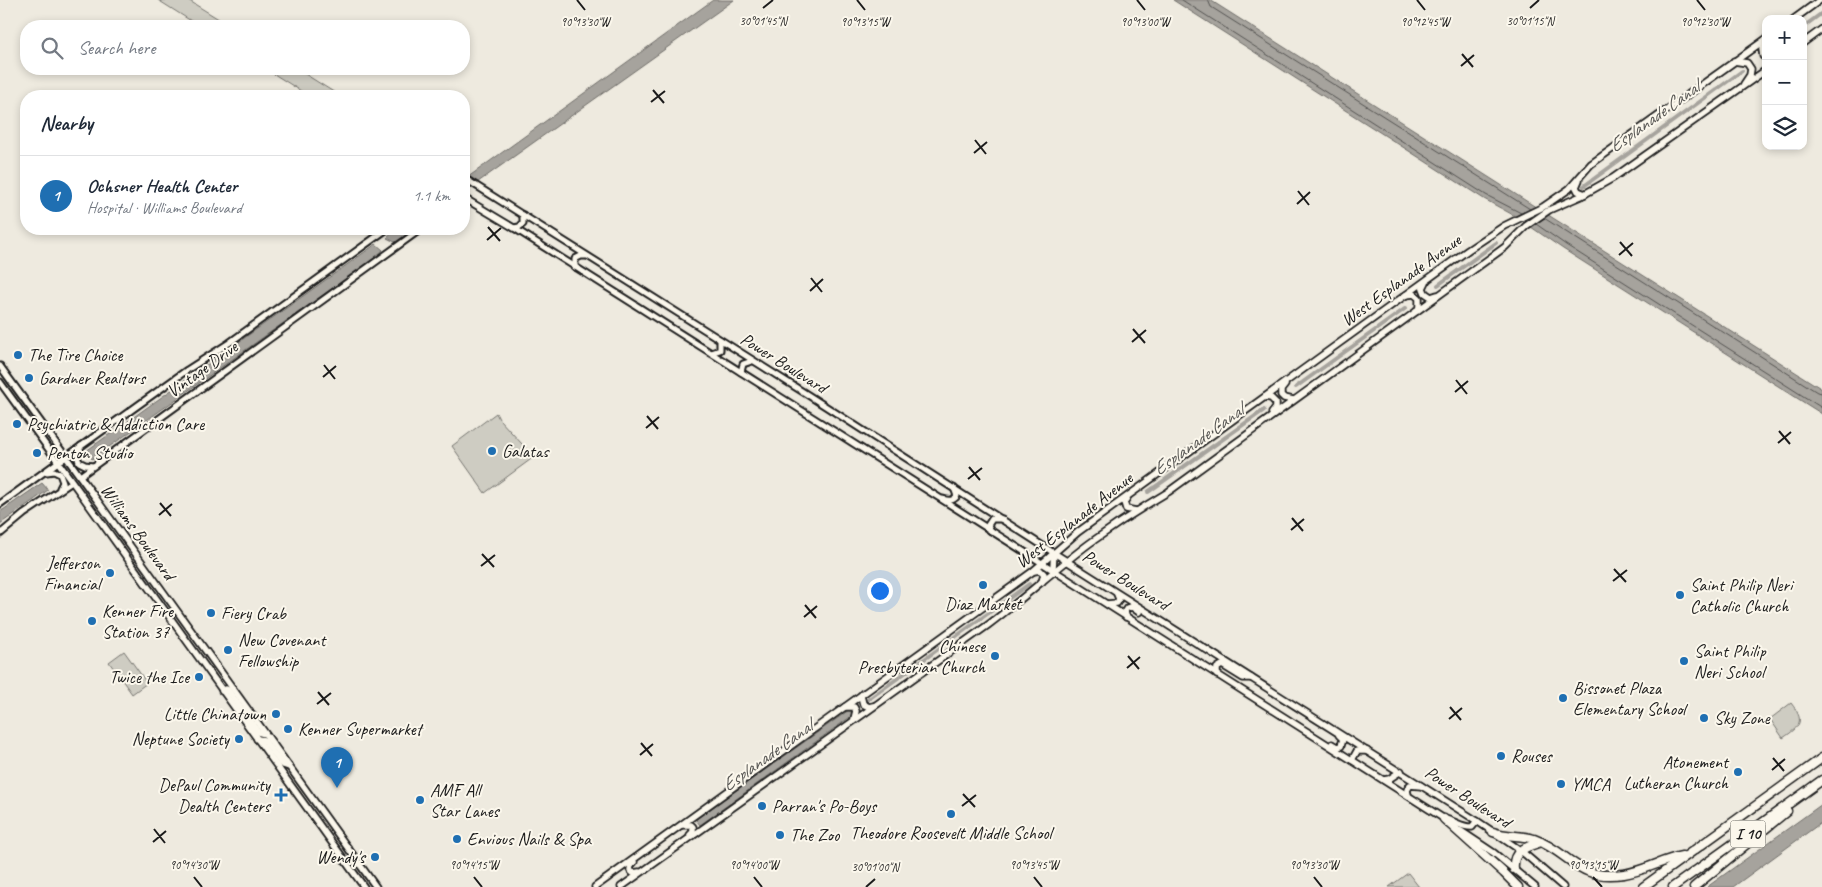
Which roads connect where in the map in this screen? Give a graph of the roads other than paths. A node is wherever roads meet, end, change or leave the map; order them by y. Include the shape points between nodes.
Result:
1 (1820, 0) edge
2 (1799, 15) edge
3 (1822, 30) edge
4 (1807, 40) edge
5 (1762, 42) edge
6 (1734, 61) junction
7 (1762, 73) edge
8 (1741, 88) junction
9 (1581, 175) junction
10 (470, 182) edge
11 (1584, 194) junction
12 (471, 202) edge
13 (523, 215) junction
14 (514, 228) junction
15 (379, 235) edge
16 (413, 235) edge
17 (586, 256) junction
18 (575, 267) junction
19 (1427, 280) junction
20 (1440, 294) junction
21 (1406, 295) junction
22 (1416, 312) junction
23 (720, 340) junction
24 (711, 353) junction
25 (752, 361) junction
26 (0, 366) edge
27 (741, 372) junction
28 (1287, 381) junction
29 (0, 382) edge
30 (1265, 397) junction
31 (1293, 400) junction
32 (1268, 418) junction
33 (81, 446) junction
34 (66, 457) junction
35 (58, 462) junction
36 (94, 466) junction
37 (42, 473) junction
38 (80, 476) junction
39 (72, 482) junction
40 (954, 488) junction
41 (58, 490) junction
42 (1132, 493) junction
43 (936, 496) junction
44 (0, 504) edge
45 (1136, 512) junction
46 (1003, 519) junction
47 (105, 528) junction
48 (991, 531) junction
49 (0, 534) edge
50 (129, 544) junction
51 (122, 551) junction
52 (1054, 553) junction
53 (142, 562) junction
54 (1068, 562) junction
55 (1042, 564) junction
56 (134, 568) junction
57 (1032, 572) junction
58 (1055, 572) junction
59 (154, 580) junction
60 (1039, 586) junction
61 (1115, 592) junction
62 (1105, 603) junction
63 (1151, 614) junction
64 (1126, 617) junction
65 (1217, 675) junction
66 (1253, 678) junction
67 (222, 691) junction
68 (863, 692) junction
69 (875, 706) junction
70 (843, 707) junction
71 (853, 721) junction
72 (1337, 731) junction
73 (265, 734) junction
74 (257, 739) junction
75 (1325, 743) junction
76 (1369, 752) junction
77 (1822, 758) edge
78 (1352, 760) junction
79 (289, 767) junction
80 (1401, 771) junction
81 (1384, 780) junction
82 (1822, 781) edge
83 (1423, 786) junction
84 (1408, 795) junction
85 (1466, 814) junction
86 (1444, 819) junction
87 (1477, 821) junction
88 (1459, 824) junction
89 (681, 825) junction
90 (1493, 832) junction
91 (658, 842) junction
92 (1541, 842) junction
93 (679, 845) junction
94 (1520, 850) junction
95 (1687, 856) junction
96 (1514, 869) junction
97 (644, 870) junction
98 (364, 887) edge
99 (376, 887) edge
100 (595, 887) edge
101 (621, 887) edge
102 (1518, 887) edge
103 (1535, 887) edge
104 (1563, 887) edge
105 (1643, 887) edge
106 (1673, 887) edge
107 (1694, 887) edge

1 - 2 main road
3 - 4 main road
5 - 6 main road, West Esplanade Avenue
6 - 8 main road via 1747,63 1751,69
6 - 9 main road, West Esplanade Avenue via 1591,164
7 - 8 main road, West Esplanade Avenue
8 - 11 main road, West Esplanade Avenue via 1613,178
9 - 11 main road via 1576,187
9 - 19 main road, West Esplanade Avenue via 1569,190 1504,226
10 - 13 street, Power Boulevard
11 - 20 main road, West Esplanade Avenue via 1549,210
12 - 14 street, Power Boulevard
13 - 14 street via 523,224
13 - 17 street, Power Boulevard
14 - 18 street, Power Boulevard
15 - 33 street, Vintage Drive
16 - 36 street, Vintage Drive
17 - 18 street via 575,259
17 - 23 street, Power Boulevard
18 - 24 street, Power Boulevard
19 - 20 main road via 1423,288 1425,293 1431,297
19 - 21 main road, West Esplanade Avenue
20 - 22 main road, West Esplanade Avenue
21 - 22 main road via 1414,294 1419,298
21 - 28 main road, West Esplanade Avenue
22 - 31 main road, West Esplanade Avenue
23 - 24 street via 720,350
23 - 25 street, Power Boulevard
24 - 27 street, Power Boulevard
25 - 27 street via 743,364
25 - 40 street, Power Boulevard
26 - 34 street, Williams Boulevard
27 - 43 street, Power Boulevard
28 - 30 main road, West Esplanade Avenue
28 - 31 main road via 1281,395
29 - 35 street, Williams Boulevard
30 - 32 main road via 1276,403
30 - 42 main road, West Esplanade Avenue
31 - 32 main road, West Esplanade Avenue
32 - 45 main road, West Esplanade Avenue
33 - 34 street, Vintage Drive
33 - 36 street via 79,462
34 - 35 main road, Vintage Drive
34 - 38 main road, Williams Boulevard
35 - 37 street, Vintage Drive
35 - 39 main road, Williams Boulevard
36 - 38 street, Vintage Drive
37 - 41 street via 54,471 60,474 63,482
37 - 44 street, Vintage Drive
38 - 39 main road, Vintage Drive
38 - 50 main road, Williams Boulevard
39 - 41 street, Vintage Drive
39 - 47 main road, Williams Boulevard
40 - 43 street via 956,496 952,500
40 - 46 street, Power Boulevard
41 - 49 street, Vintage Drive
42 - 45 main road via 1124,506
42 - 52 main road, West Esplanade Avenue
43 - 48 street, Power Boulevard
45 - 54 main road, West Esplanade Avenue
46 - 48 street via 992,518 988,524
46 - 52 street, Power Boulevard
47 - 50 main road via 111,527
47 - 51 main road, Williams Boulevard
48 - 55 street, Power Boulevard
50 - 53 main road, Williams Boulevard
51 - 53 main road via 136,563
51 - 56 main road, Williams Boulevard
52 - 54 main road, Power Boulevard
52 - 55 main road, West Esplanade Avenue
52 - 58 main road
53 - 59 main road, Williams Boulevard
54 - 58 main road, West Esplanade Avenue
54 - 61 main road, Power Boulevard
55 - 57 main road, West Esplanade Avenue
55 - 58 main road, Power Boulevard
56 - 59 main road via 140,567
56 - 67 main road, Williams Boulevard
57 - 60 main road via 1040,570 1044,574
57 - 68 main road, West Esplanade Avenue
58 - 60 main road, West Esplanade Avenue
58 - 62 main road, Power Boulevard
59 - 73 main road, Williams Boulevard
60 - 69 main road, West Esplanade Avenue
61 - 62 main road via 1119,596 1117,603
61 - 63 main road, Power Boulevard
62 - 64 main road, Power Boulevard
63 - 64 main road via 1129,608 1125,611
63 - 66 main road, Power Boulevard
64 - 65 main road, Power Boulevard
65 - 66 main road via 1217,668 1222,665 1243,678
65 - 75 main road, Power Boulevard
66 - 72 main road, Power Boulevard
67 - 73 main road via 228,690 258,732
67 - 74 main road, Williams Boulevard
68 - 69 main road via 863,704
68 - 70 main road, West Esplanade Avenue
69 - 71 main road, West Esplanade Avenue
70 - 71 main road via 854,707 856,715
70 - 89 main road, West Esplanade Avenue
71 - 93 main road, West Esplanade Avenue
72 - 75 main road via 1343,739 1341,746
72 - 76 main road, Power Boulevard
73 - 79 main road, Williams Boulevard
74 - 79 main road via 264,740 280,762
74 - 98 main road, Williams Boulevard
75 - 78 main road, Power Boulevard
76 - 78 main road via 1357,751
76 - 80 main road, Power Boulevard
77 - 95 highway, I 10
78 - 81 main road, Power Boulevard
79 - 99 main road, Williams Boulevard
80 - 81 main road
80 - 83 main road, Power Boulevard
81 - 84 main road, Power Boulevard
82 - 106 highway, I 10
82 - 107 highway
83 - 84 main road via 1410,785
83 - 85 main road, Power Boulevard
84 - 86 main road, Power Boulevard
85 - 87 main road, Power Boulevard
85 - 88 main road via 1466,821
86 - 88 main road
86 - 96 main road, Power Boulevard
86 - 102 highway
87 - 88 main road via 1472,827
87 - 90 main road, Power Boulevard
89 - 91 main road, West Esplanade Avenue
89 - 93 main road via 690,825 694,830
90 - 92 highway
90 - 94 main road, Power Boulevard
91 - 97 main road via 631,864 630,869 635,873
91 - 100 main road, West Esplanade Avenue
92 - 94 highway
92 - 95 highway via 1586,872 1604,875 1645,870
93 - 97 main road, West Esplanade Avenue
94 - 96 highway
94 - 104 main road, Power Boulevard
95 - 105 highway, I 10
96 - 103 main road, Power Boulevard
97 - 101 main road, West Esplanade Avenue

